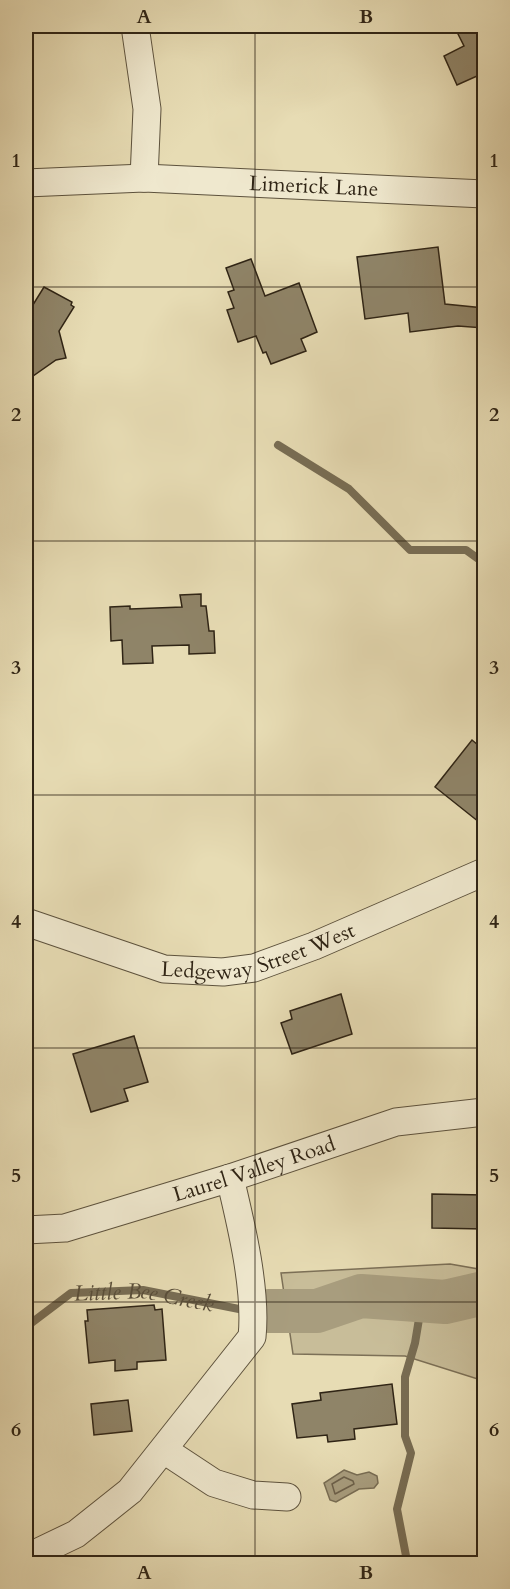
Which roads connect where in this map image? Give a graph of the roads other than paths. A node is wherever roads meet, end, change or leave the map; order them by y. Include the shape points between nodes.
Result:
1 (135, 26) edge
2 (144, 178) junction
3 (26, 183) edge
4 (484, 194) edge
5 (484, 873) edge
6 (26, 922) edge
7 (484, 1112) edge
8 (230, 1178) junction
9 (26, 1230) edge
10 (164, 1450) junction
11 (287, 1497) dead end
12 (26, 1558) edge

1 - 2 street via 147,109
2 - 3 street, Limerick Lane
2 - 4 street, Limerick Lane
5 - 6 street, Ledgeway Street West via 314,946 254,968 223,972 164,969
7 - 8 street, Laurel Valley Road via 396,1122
8 - 9 street, Laurel Valley Road via 65,1228
8 - 10 street via 240,1218 254,1318 252,1337
10 - 11 street via 214,1483 253,1495
10 - 12 street via 130,1491 75,1534

